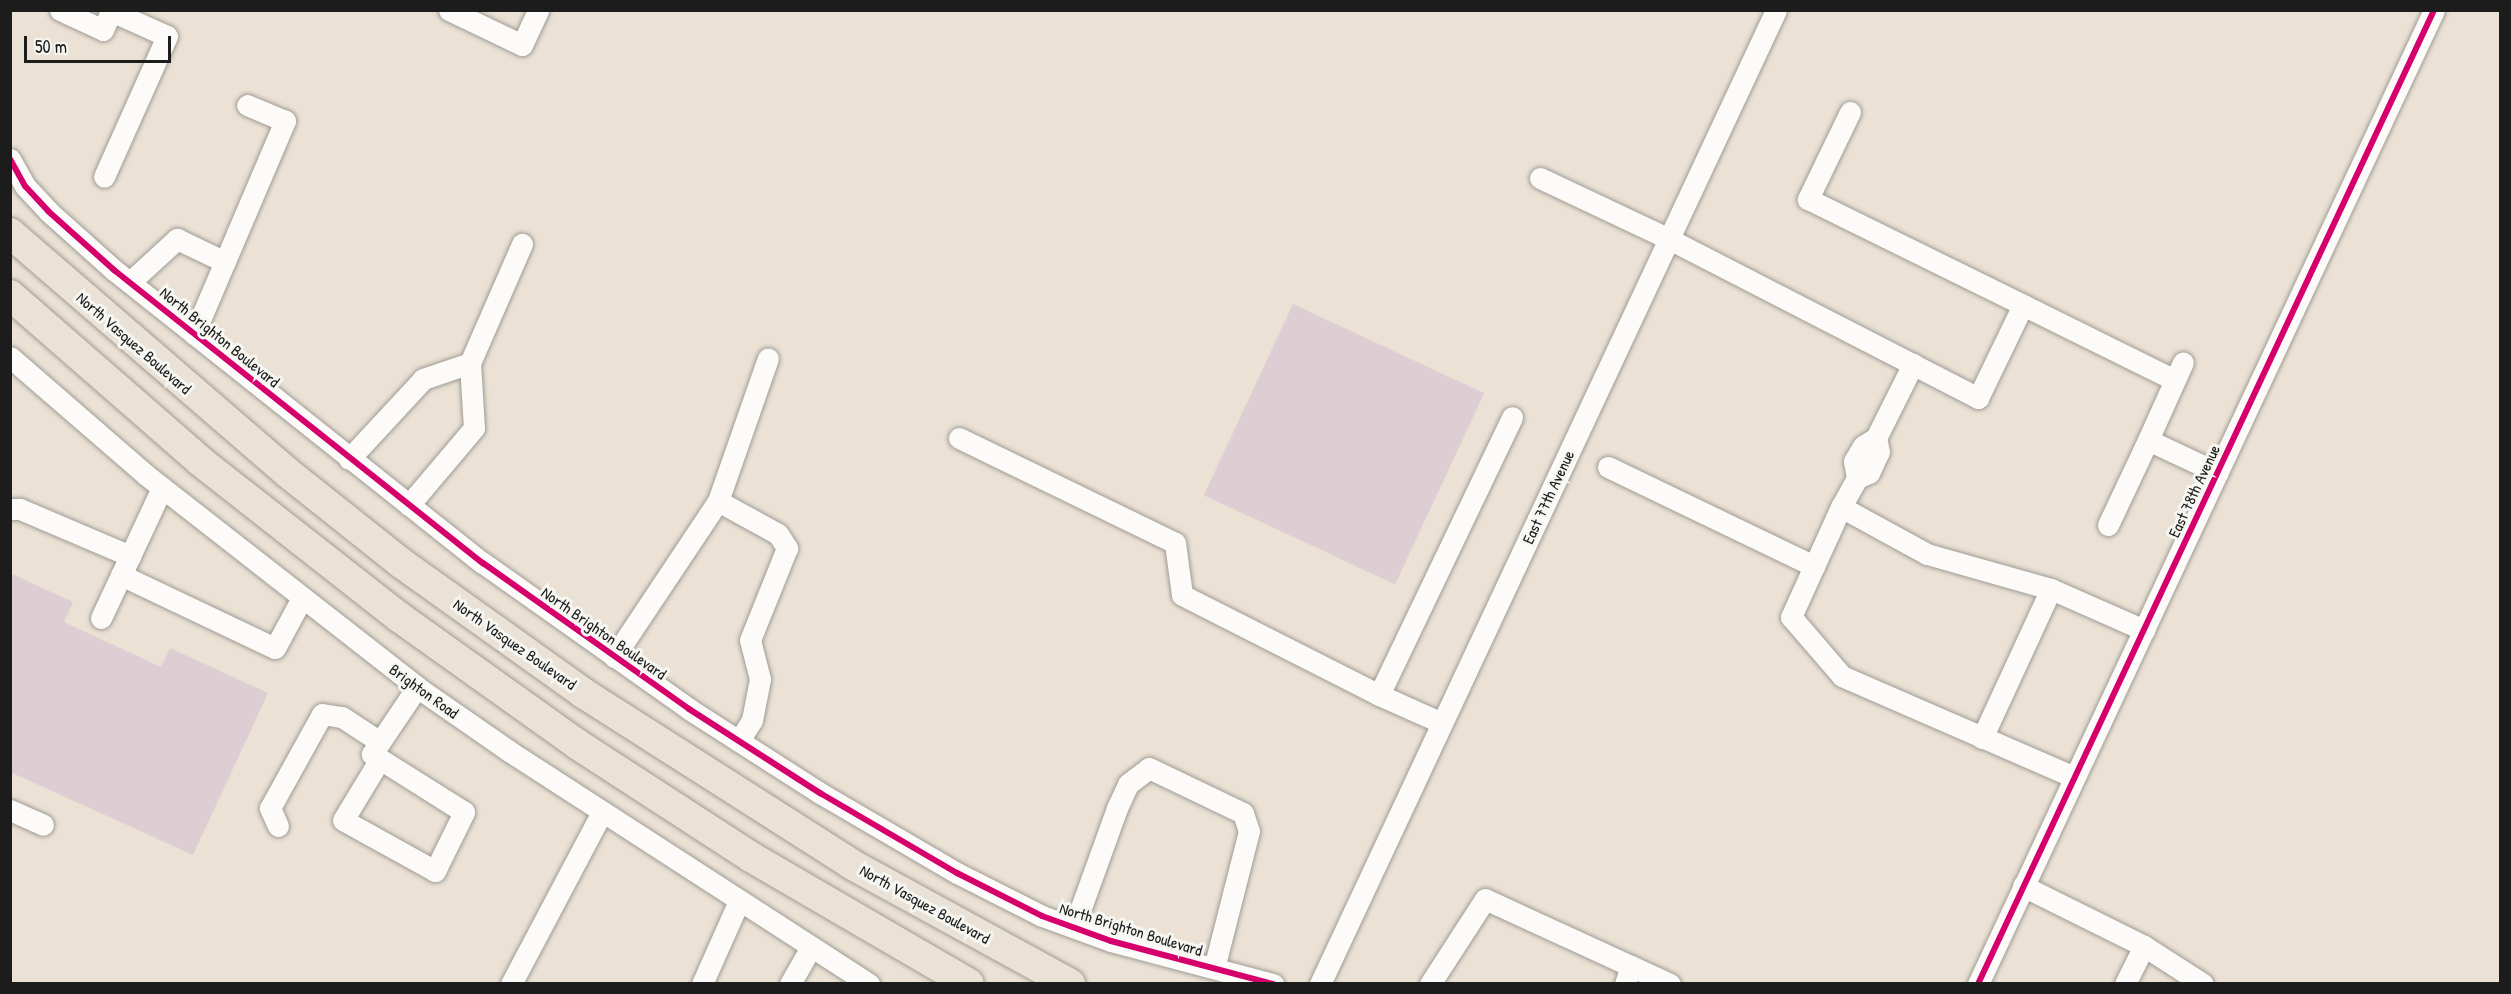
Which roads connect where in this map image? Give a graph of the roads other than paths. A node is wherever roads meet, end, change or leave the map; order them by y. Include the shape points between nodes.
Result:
1 (60, 10) edge
2 (449, 10) edge
3 (538, 10) edge
4 (1776, 10) edge
5 (2434, 10) edge
6 (247, 105) dead end
7 (1851, 112) dead end
8 (10, 159) edge
9 (104, 177) dead end
10 (1540, 178) dead end
11 (10, 233) edge
12 (1669, 239) junction
13 (522, 244) dead end
14 (225, 262) junction
15 (130, 282) junction
16 (10, 295) edge
17 (2023, 305) junction
18 (194, 334) junction
19 (10, 357) edge
20 (768, 358) dead end
21 (470, 363) junction
22 (1913, 364) junction
23 (1512, 417) dead end
24 (959, 438) dead end
25 (2148, 440) junction
26 (349, 459) junction
27 (1608, 467) dead end
28 (2218, 472) junction
29 (162, 488) junction
30 (718, 501) junction
31 (409, 505) junction
32 (1841, 507) junction
33 (10, 509) edge
34 (2109, 525) dead end
35 (130, 556) junction
36 (1814, 566) junction
37 (121, 575) junction
38 (2051, 589) junction
39 (302, 598) junction
40 (101, 618) dead end
41 (2144, 630) junction
42 (614, 657) junction
43 (417, 687) junction
44 (1379, 695) junction
45 (1442, 723) junction
46 (1982, 738) junction
47 (739, 741) junction
48 (380, 750) junction
49 (2074, 777) junction
50 (10, 810) edge
51 (602, 812) junction
52 (43, 825) dead end
53 (278, 826) dead end
54 (2023, 886) junction
55 (740, 901) junction
56 (1074, 927) junction
57 (2144, 945) junction
58 (811, 947) junction
59 (1214, 968) junction
60 (1628, 975) edge
61 (709, 981) edge
62 (511, 984) edge
63 (790, 984) edge
64 (869, 984) edge
65 (969, 984) edge
66 (1070, 984) edge
67 (1274, 984) edge
68 (1320, 984) edge
69 (1430, 984) edge
70 (1670, 984) edge
71 (1978, 984) edge
72 (2125, 984) edge
73 (2203, 984) edge

1 - 9 street via 103,30 111,11 167,36
2 - 3 street via 522,45
4 - 12 street, East 77th Avenue
5 - 28 street, East 78th Avenue
6 - 14 street via 285,122
7 - 17 street via 1808,199
8 - 15 street, North Brighton Boulevard via 25,186 48,211
10 - 12 street
11 - 66 highway, North Vasquez Boulevard via 288,473 401,563 584,693 851,864
12 - 22 street
12 - 45 street, East 77th Avenue
13 - 21 street
14 - 15 street via 177,239
14 - 18 street
15 - 18 street, North Brighton Boulevard
16 - 65 highway via 200,461 399,617 577,744 752,857
17 - 22 street via 1978,398
17 - 25 street via 2179,371
18 - 26 street, North Brighton Boulevard
19 - 29 street, Brighton Road
20 - 30 street
21 - 26 street via 423,380
21 - 31 street via 474,428
22 - 32 street via 1876,438 1863,446 1854,461 1857,478
23 - 44 street
24 - 44 street via 1175,543 1182,595
25 - 28 street
25 - 34 street
26 - 31 street, North Brighton Boulevard
27 - 36 street
28 - 41 street, East 78th Avenue
29 - 35 street
29 - 39 street, Brighton Road
30 - 42 street
30 - 47 street via 778,534 787,548 750,640 760,679 752,720
31 - 42 street, North Brighton Boulevard
32 - 36 street
32 - 38 street via 1927,554
33 - 35 street via 20,509
35 - 37 street
36 - 46 street via 1791,617 1842,676
37 - 39 street via 275,648
37 - 40 street
38 - 41 street
38 - 46 street
39 - 43 street, Brighton Road
41 - 49 street, East 78th Avenue
42 - 47 street, North Brighton Boulevard
43 - 48 street
43 - 51 street, Brighton Road
44 - 45 street
45 - 68 street, East 77th Avenue
46 - 49 street
47 - 56 street, North Brighton Boulevard via 957,873 1042,916
48 - 48 street via 464,812 435,871 344,820
48 - 53 street via 342,717 322,714 270,808
49 - 54 street, East 78th Avenue
50 - 52 street
51 - 55 street, Brighton Road
51 - 62 street
54 - 57 street
54 - 71 street, East 78th Avenue
55 - 58 street, Brighton Road
55 - 61 street
56 - 59 street, North Brighton Boulevard
56 - 59 street via 1128,784 1149,768 1243,813 1249,831
57 - 72 street
57 - 73 street
58 - 63 street
58 - 64 street, Brighton Road
59 - 67 street, North Brighton Boulevard
60 - 69 street via 1485,899
60 - 70 street

